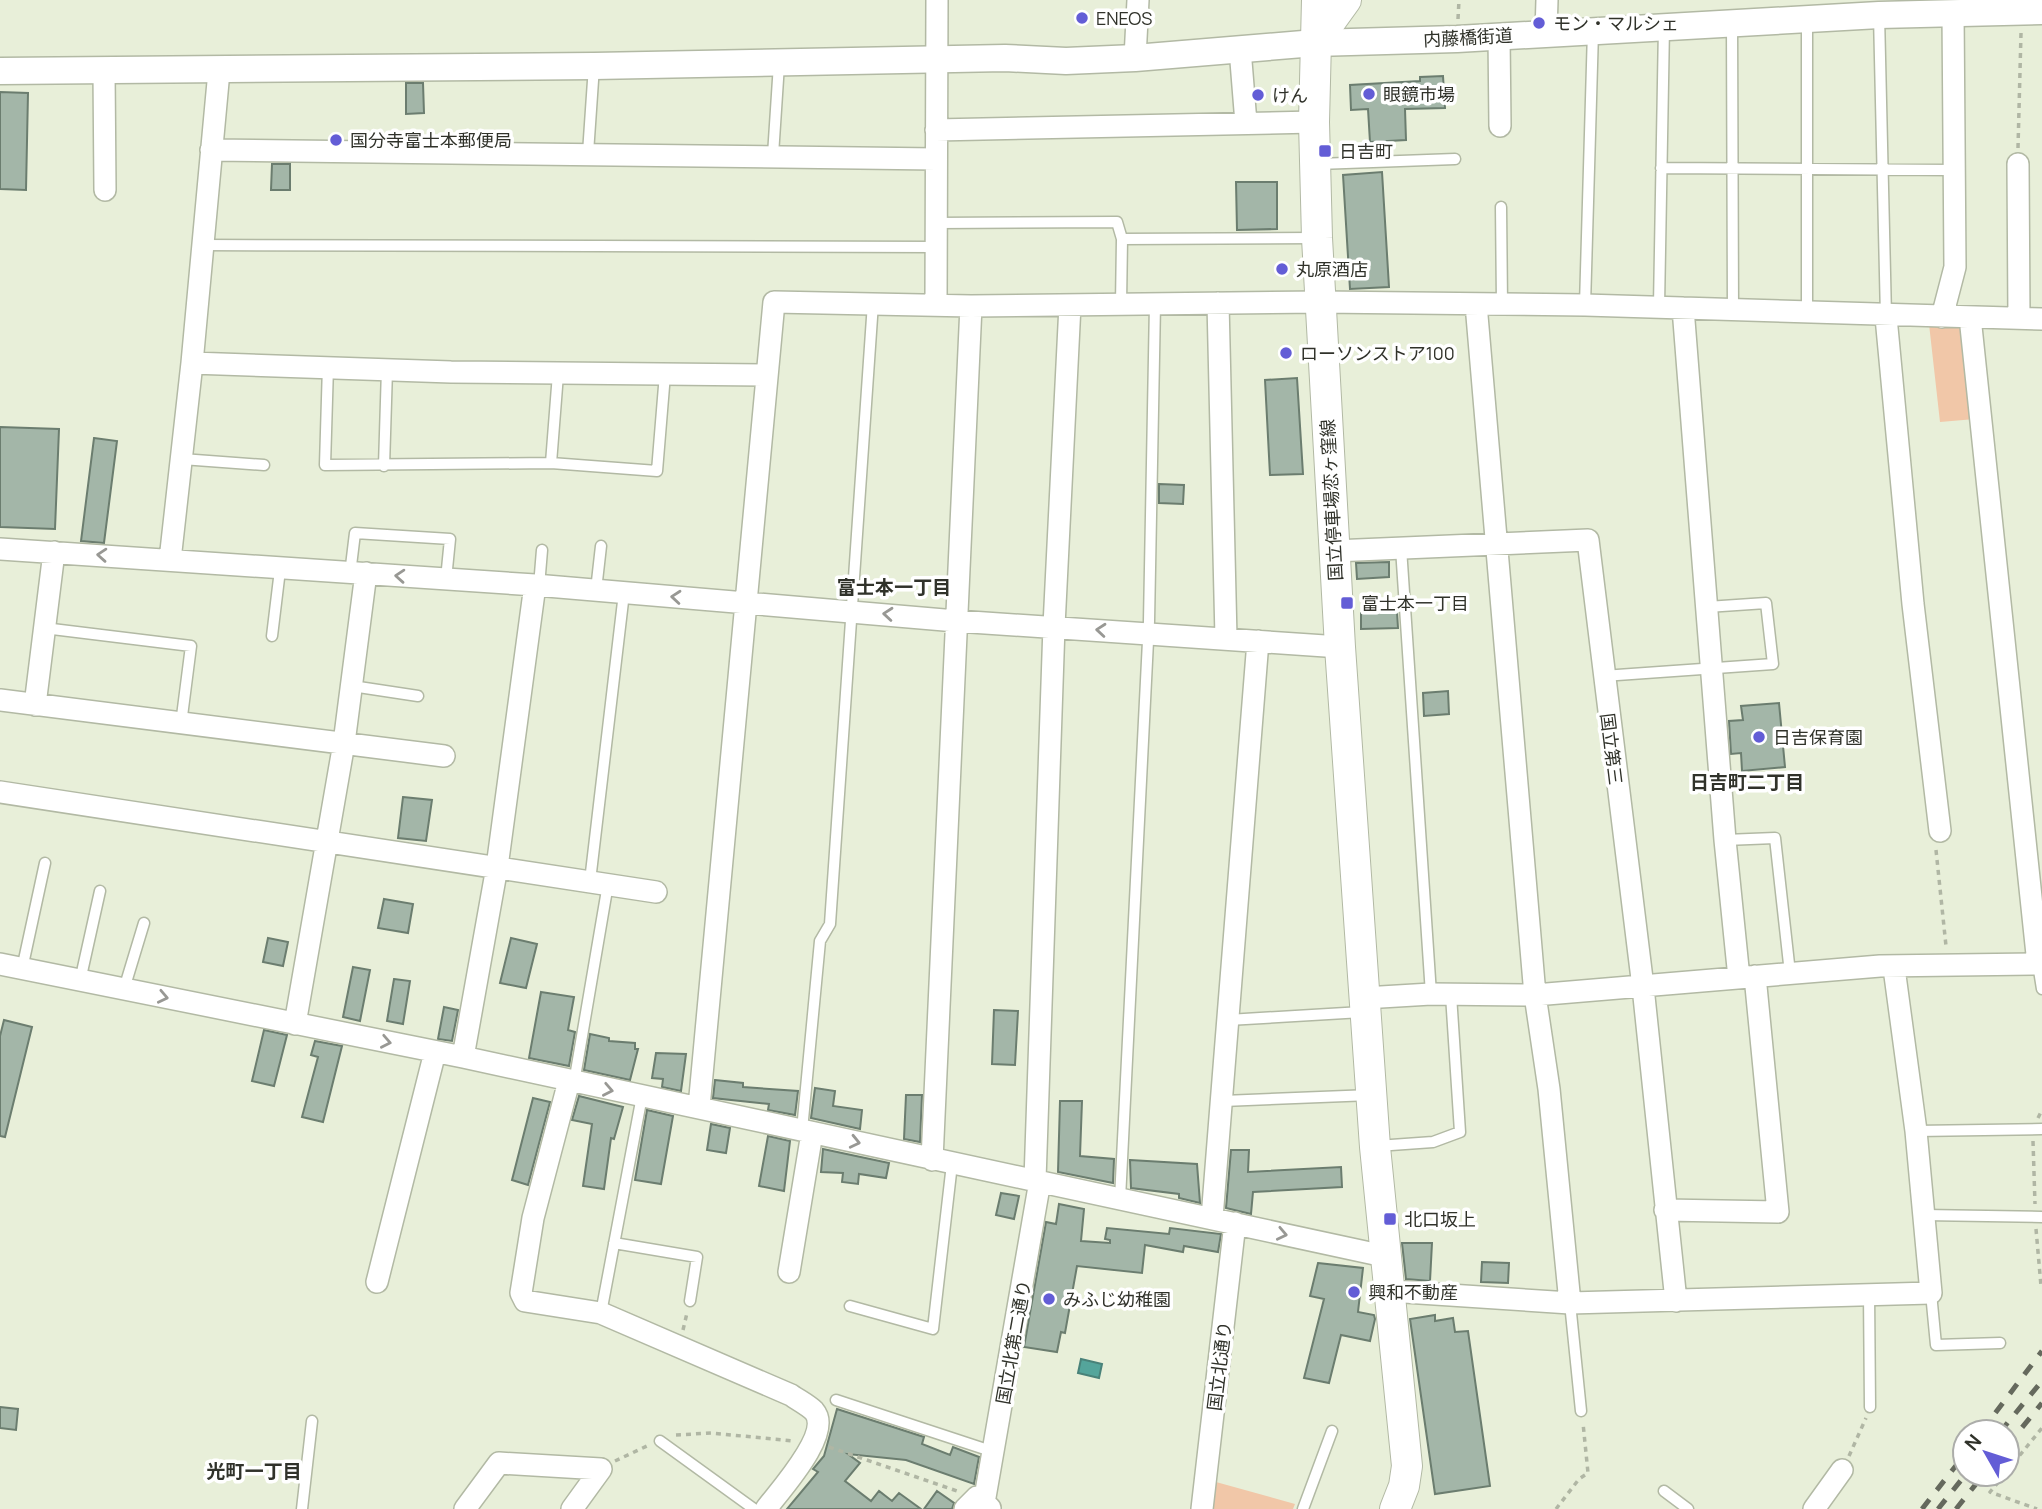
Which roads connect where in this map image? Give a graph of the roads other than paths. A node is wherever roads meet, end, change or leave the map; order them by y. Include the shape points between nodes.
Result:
1 (937, 0) edge
2 (1138, 0) edge
3 (1317, 0) edge
4 (1346, 0) edge
5 (1547, 0) edge
6 (2032, 11) edge
7 (1954, 12) junction
8 (1879, 15) junction
9 (1807, 20) junction
10 (1732, 23) junction
11 (1664, 26) junction
12 (1593, 31) junction
13 (1546, 32) junction
14 (1499, 36) junction
15 (1315, 43) junction
16 (1240, 49) junction
17 (1135, 58) junction
18 (936, 60) junction
19 (779, 63) junction
20 (594, 66) junction
21 (0, 71) edge
22 (104, 71) junction
23 (219, 71) junction
24 (1314, 122) junction
25 (1246, 124) junction
26 (1500, 126) dead end
27 (936, 130) junction
28 (211, 150) junction
29 (588, 153) junction
30 (773, 155) junction
31 (936, 159) junction
32 (1455, 159) dead end
33 (1315, 164) junction
34 (2018, 164) road end
35 (1661, 168) junction
36 (1733, 169) junction
37 (1882, 169) junction
38 (1808, 170) junction
39 (1954, 170) junction
40 (105, 190) dead end
41 (1501, 207) dead end
42 (936, 223) junction
43 (1317, 238) junction
44 (1122, 239) junction
45 (202, 245) junction
46 (936, 247) junction
47 (1321, 302) junction
48 (873, 303) junction
49 (1218, 303) junction
50 (936, 304) junction
51 (1121, 304) junction
52 (1155, 304) junction
53 (1476, 304) junction
54 (1502, 304) junction
55 (1070, 305) junction
56 (1585, 305) junction
57 (971, 306) junction
58 (1659, 306) junction
59 (1683, 308) junction
60 (1734, 311) junction
61 (1807, 311) junction
62 (1886, 317) junction
63 (1942, 317) junction
64 (1970, 317) junction
65 (2019, 318) junction
66 (2042, 319) edge
67 (192, 363) junction
68 (328, 366) junction
69 (387, 369) junction
70 (558, 374) junction
71 (665, 374) junction
72 (766, 375) junction
73 (182, 459) junction
74 (551, 463) junction
75 (264, 465) dead end
76 (384, 466) junction
77 (1496, 544) junction
78 (601, 546) dead end
79 (1401, 548) junction
80 (0, 549) edge
81 (542, 550) dead end
82 (1334, 551) junction
83 (54, 552) junction
84 (170, 560) junction
85 (280, 570) junction
86 (358, 573) junction
87 (446, 579) junction
88 (537, 586) junction
89 (596, 590) junction
90 (624, 593) junction
91 (744, 603) junction
92 (1707, 607) junction
93 (851, 611) junction
94 (956, 621) junction
95 (1054, 626) junction
96 (44, 628) junction
97 (1147, 634) junction
98 (272, 636) dead end
99 (1226, 638) junction
100 (1258, 641) junction
101 (1340, 647) junction
102 (1712, 669) junction
103 (1602, 676) junction
104 (352, 686) junction
105 (418, 696) dead end
106 (0, 700) edge
107 (34, 705) junction
108 (181, 724) junction
109 (344, 743) junction
110 (444, 756) dead end
111 (0, 792) edge
112 (1940, 831) road end
113 (1725, 840) junction
114 (325, 841) junction
115 (45, 863) dead end
116 (497, 867) junction
117 (599, 883) junction
118 (100, 891) dead end
119 (656, 892) dead end
120 (144, 923) dead end
121 (0, 964) edge
122 (2040, 964) edge
123 (1894, 968) junction
124 (23, 969) junction
125 (1790, 973) junction
126 (1747, 977) junction
127 (80, 981) junction
128 (1643, 987) junction
129 (124, 989) junction
130 (2042, 989) edge
131 (1441, 995) junction
132 (1535, 995) junction
133 (1365, 1005) junction
134 (1228, 1020) junction
135 (295, 1024) junction
136 (435, 1052) junction
137 (463, 1057) junction
138 (571, 1082) junction
139 (1371, 1095) junction
140 (642, 1096) junction
141 (1223, 1101) junction
142 (699, 1107) junction
143 (2037, 1129) edge
144 (807, 1131) junction
145 (1916, 1131) junction
146 (1375, 1146) junction
147 (942, 1162) junction
148 (1038, 1181) junction
149 (1120, 1199) junction
150 (1665, 1210) junction
151 (1924, 1215) junction
152 (2039, 1217) edge
153 (1212, 1218) junction
154 (1235, 1223) junction
155 (614, 1242) junction
156 (1384, 1256) junction
157 (789, 1272) dead end
158 (377, 1282) dead end
159 (1389, 1291) junction
160 (1869, 1293) junction
161 (1931, 1293) junction
162 (690, 1301) road end
163 (1676, 1301) junction
164 (1570, 1303) junction
165 (850, 1306) dead end
166 (601, 1313) junction
167 (2000, 1343) dead end
168 (836, 1400) dead end
169 (1870, 1407) road end
170 (1581, 1411) road end
171 (312, 1421) dead end
172 (1332, 1432) dead end
173 (660, 1441) dead end
174 (994, 1452) junction
175 (1842, 1470) road end
176 (1664, 1491) dead end
177 (980, 1507) edge
178 (302, 1509) edge
179 (465, 1509) edge
180 (572, 1509) edge
181 (754, 1509) edge
182 (766, 1509) edge
183 (1202, 1509) edge
184 (1303, 1509) edge
185 (1395, 1509) edge
186 (1688, 1509) edge
187 (1814, 1509) edge

1 - 18 street
2 - 17 street
3 - 15 main road, 国立停車場恋ヶ窪線
4 - 15 main road
5 - 13 street
6 - 7 street, 内藤橋街道
7 - 8 street, 内藤橋街道
7 - 39 street
8 - 9 street, 内藤橋街道
8 - 37 lane
9 - 10 street, 内藤橋街道
9 - 38 lane
10 - 11 street, 内藤橋街道
10 - 36 lane
11 - 12 street, 内藤橋街道
11 - 35 lane
12 - 13 street, 内藤橋街道
12 - 56 lane
13 - 14 street, 内藤橋街道
14 - 15 street, 内藤橋街道
14 - 26 street
15 - 16 street, 内藤橋街道
15 - 24 main road, 国立停車場恋ヶ窪線
16 - 17 street, 内藤橋街道
16 - 25 street
17 - 18 street, 内藤橋街道
18 - 19 street, 内藤橋街道
18 - 27 street
19 - 20 street, 内藤橋街道
19 - 30 lane
20 - 23 street, 内藤橋街道
20 - 29 lane
21 - 22 street, 内藤橋街道
22 - 23 street, 内藤橋街道
22 - 40 street
23 - 28 street
24 - 25 street
24 - 33 main road, 国立停車場恋ヶ窪線
25 - 27 street
27 - 31 street
28 - 29 street
28 - 45 street
29 - 30 street
30 - 31 street
31 - 42 street
32 - 33 lane
33 - 43 main road, 国立停車場恋ヶ窪線
34 - 65 street
35 - 36 lane
35 - 58 lane
36 - 38 lane
36 - 60 lane
37 - 38 lane
37 - 39 lane
37 - 62 lane
38 - 61 lane
39 - 63 street via 1955,267
41 - 54 lane
42 - 44 lane via 1117,222
42 - 46 street
43 - 44 lane
43 - 47 main road, 国立停車場恋ヶ窪線
44 - 51 lane
45 - 46 lane
45 - 67 street
46 - 50 street
47 - 49 street
47 - 53 street
47 - 82 main road, 国立停車場恋ヶ窪線
48 - 50 street
48 - 72 street via 774,302
48 - 93 lane
49 - 52 street
49 - 99 street
50 - 57 street
51 - 52 street
51 - 55 street
52 - 97 lane
53 - 54 street
53 - 77 street
54 - 56 street
55 - 57 street
55 - 95 street, 国立北第二通り
56 - 58 street
57 - 94 street
58 - 59 street
59 - 60 street
59 - 92 street
60 - 61 street
61 - 62 street
62 - 63 street
62 - 112 street
63 - 64 street
64 - 65 street
64 - 122 street
65 - 66 street
67 - 68 street
67 - 73 street
68 - 69 street
68 - 76 lane via 325,466
69 - 70 street
69 - 76 lane
70 - 71 street
70 - 74 lane
71 - 72 street
71 - 74 lane via 657,471
72 - 91 street
73 - 75 lane
73 - 84 street
74 - 76 lane
77 - 79 street, 国立第三
77 - 103 street, 国立第三 via 1588,540
77 - 132 street
78 - 89 lane
79 - 82 street, 国立第三
79 - 131 lane
80 - 83 street
81 - 88 lane
82 - 101 main road, 国立停車場恋ヶ窪線
84 -> 83 street
83 - 96 street
84 - 85 street
85 - 86 street
85 - 98 lane
87 -> 86 street
86 - 87 lane via 355,533 450,539
86 - 104 street
87 - 88 street
88 - 89 street
88 - 116 street
89 - 90 street
91 -> 90 street
90 - 117 lane
91 - 93 street
91 - 142 street
92 - 102 street
92 - 102 lane via 1766,603 1773,664
94 -> 93 street
93 - 144 lane via 830,924 820,942
94 - 95 street
94 - 147 street
97 -> 95 street
95 - 148 street, 国立北第二通り
96 - 107 street
96 - 108 lane via 191,646
97 - 99 street
97 - 149 lane
99 - 100 street
100 - 101 street
100 - 134 street
101 - 133 main road, 国立停車場恋ヶ窪線
102 - 103 lane
102 - 113 street
103 - 128 street, 国立第三
104 - 105 lane
104 - 109 street
106 - 107 street
107 - 108 street
108 - 109 street
109 - 110 street
109 - 114 street
111 - 114 street
113 - 125 lane via 1775,838
113 - 126 street
114 - 116 street
114 - 135 street
115 - 124 lane
116 - 117 street
116 - 137 street
117 - 119 street
117 - 138 lane
118 - 127 lane
120 - 129 lane
121 - 124 street
122 - 123 street
122 - 130 lane
123 - 125 street
123 - 145 street
124 - 127 street
125 - 126 street
126 - 128 street
126 - 150 street via 1778,1212
127 - 129 street
128 - 132 street
128 - 150 street, 国立第三
129 -> 135 street
131 - 132 street
131 - 133 street
131 - 146 lane via 1460,1132 1433,1142
132 - 164 street
133 - 134 lane
133 - 139 main road, 国立停車場恋ヶ窪線
134 - 141 street
135 -> 136 street
136 - 137 street
136 - 158 street
137 - 138 street
138 -> 140 street
138 - 166 street via 533,1218 521,1293 525,1301
139 - 141 lane
139 - 146 main road, 国立停車場恋ヶ窪線
140 - 142 street
140 - 155 lane
141 - 153 street
142 - 144 street
143 - 145 lane
144 -> 147 street
144 - 157 street
145 - 151 street
146 - 156 main road, 国立停車場恋ヶ窪線
147 - 148 street
147 - 165 lane via 933,1329
148 - 149 street
148 - 174 street, 国立北第二通り
149 - 153 street
150 - 163 street, 国立第三
151 - 152 lane
151 - 161 street
153 - 154 street
154 -> 156 street
154 - 183 street, 国立北通り
155 - 162 lane via 697,1257
155 - 166 lane
156 - 159 main road, 国立停車場恋ヶ窪線
159 - 164 street
159 - 185 main road, 国立停車場恋ヶ窪線 via 1406,1466
160 - 161 street
160 - 163 street
160 - 169 lane
161 - 167 lane via 1936,1345
163 - 164 street
164 - 170 lane
166 - 182 street via 791,1395 815,1412 820,1429 814,1443
168 - 174 lane
171 - 178 lane
172 - 184 lane
173 - 181 lane
174 - 177 street, 国立北第二通り
175 - 187 street
176 - 186 lane
179 - 180 street via 499,1463 601,1469

